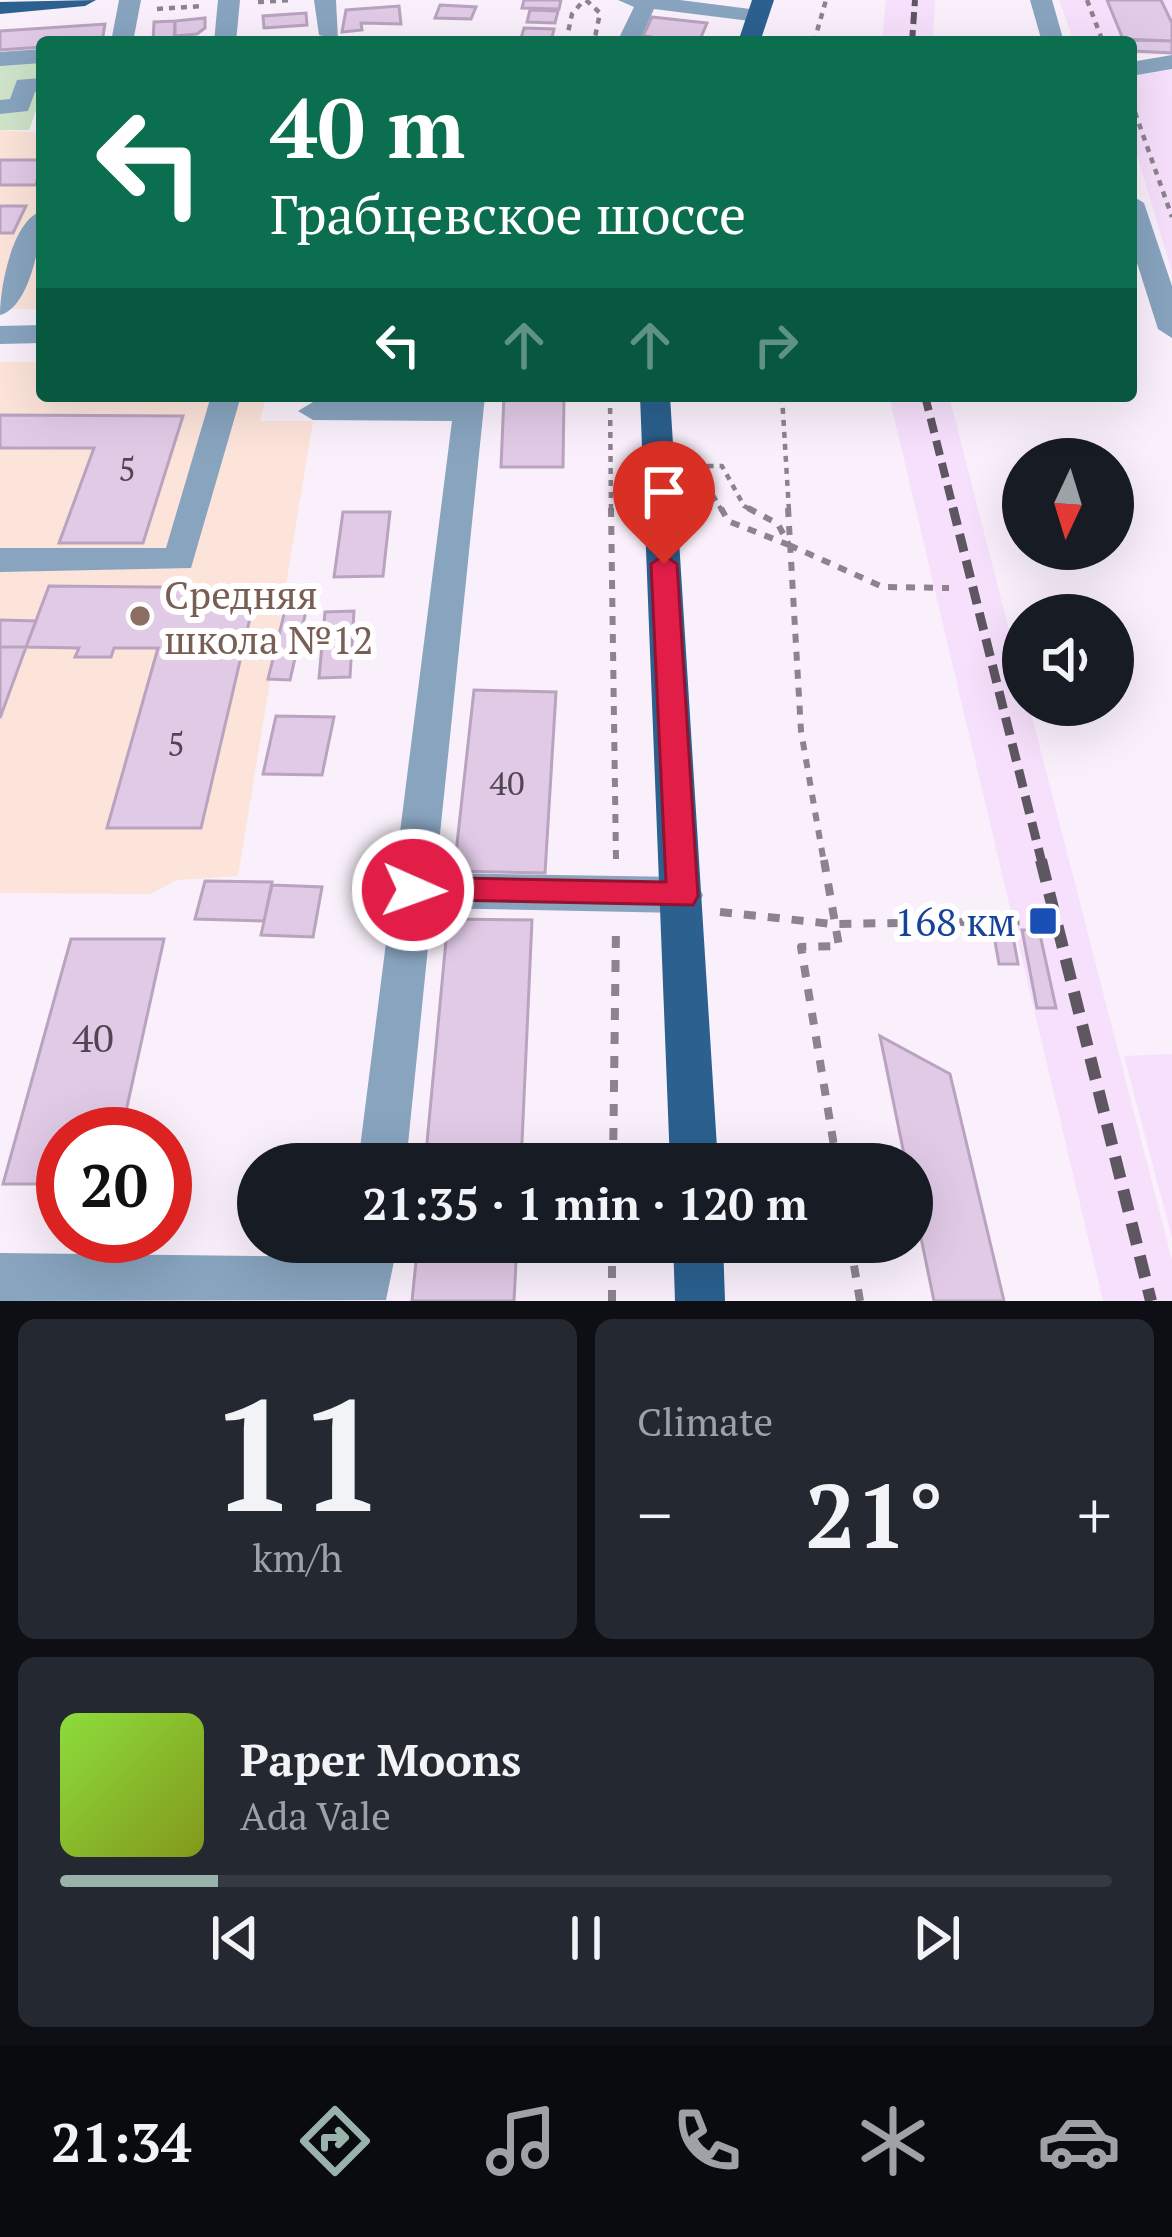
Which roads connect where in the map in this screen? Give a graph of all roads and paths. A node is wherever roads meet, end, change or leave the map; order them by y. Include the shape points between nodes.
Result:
1 (85, 0) edge
2 (130, 0) edge
3 (229, 0) edge
4 (326, 0) edge
5 (585, 0) edge
6 (826, 0) edge
7 (1042, 0) edge
8 (1087, 0) edge
9 (640, 2) edge
10 (0, 8) edge
11 (761, 8) edge
12 (330, 35) dead end
13 (123, 36) edge
14 (226, 36) edge
15 (567, 36) edge
16 (595, 36) edge
17 (630, 36) edge
18 (816, 36) edge
19 (1051, 36) edge
20 (1100, 36) edge
21 (36, 56) edge
22 (0, 58) edge
23 (1172, 62) edge
24 (1137, 68) edge
25 (36, 85) edge
26 (0, 107) edge
27 (1137, 118) edge
28 (1137, 216) edge
29 (1172, 217) edge
30 (36, 232) edge
31 (1161, 269) edge
32 (0, 307) edge
33 (1172, 329) edge
34 (0, 334) edge
35 (36, 334) edge
36 (224, 402) edge
37 (610, 402) edge
38 (656, 402) edge
39 (782, 402) edge
40 (469, 404) edge
41 (313, 410) dead end
42 (789, 544) junction
43 (0, 560) edge
44 (949, 588) dead end
45 (413, 890) junction
46 (616, 895) junction
47 (682, 905) junction
48 (1028, 921) dead end
49 (833, 924) junction
50 (384, 1143) edge
51 (613, 1143) edge
52 (693, 1143) edge
53 (834, 1143) edge
54 (370, 1263) edge
55 (612, 1263) edge
56 (699, 1263) edge
57 (854, 1263) edge
58 (0, 1278) edge
59 (295, 1291) edge
60 (612, 1301) edge
61 (700, 1301) edge
62 (860, 1301) edge

1 - 10 main road
2 - 13 street
3 - 14 street
4 - 12 street
5 - 15 path
5 - 16 path via 600,13
6 - 18 path
7 - 19 street
8 - 20 path
9 - 11 street
9 - 17 street
21 - 22 street
23 - 24 street
25 - 26 street via 25,85 20,106
27 - 29 path
28 - 31 street
30 - 32 street
31 - 33 street
34 - 35 street
36 - 43 street via 179,560
37 - 46 path
38 - 47 main road
39 - 42 path
40 - 41 street
40 - 45 street
42 - 42 path via 728,521 709,488 708,466 722,466 744,506 778,524
42 - 44 path via 883,587
42 - 49 path via 801,731
45 - 46 street
45 - 50 street
46 - 47 street
46 - 51 path
47 - 49 path
47 - 52 main road
48 - 49 path
49 - 53 path via 839,946 801,947
54 - 59 street via 368,1282
55 - 60 path
56 - 61 main road
57 - 62 path
58 - 59 street

